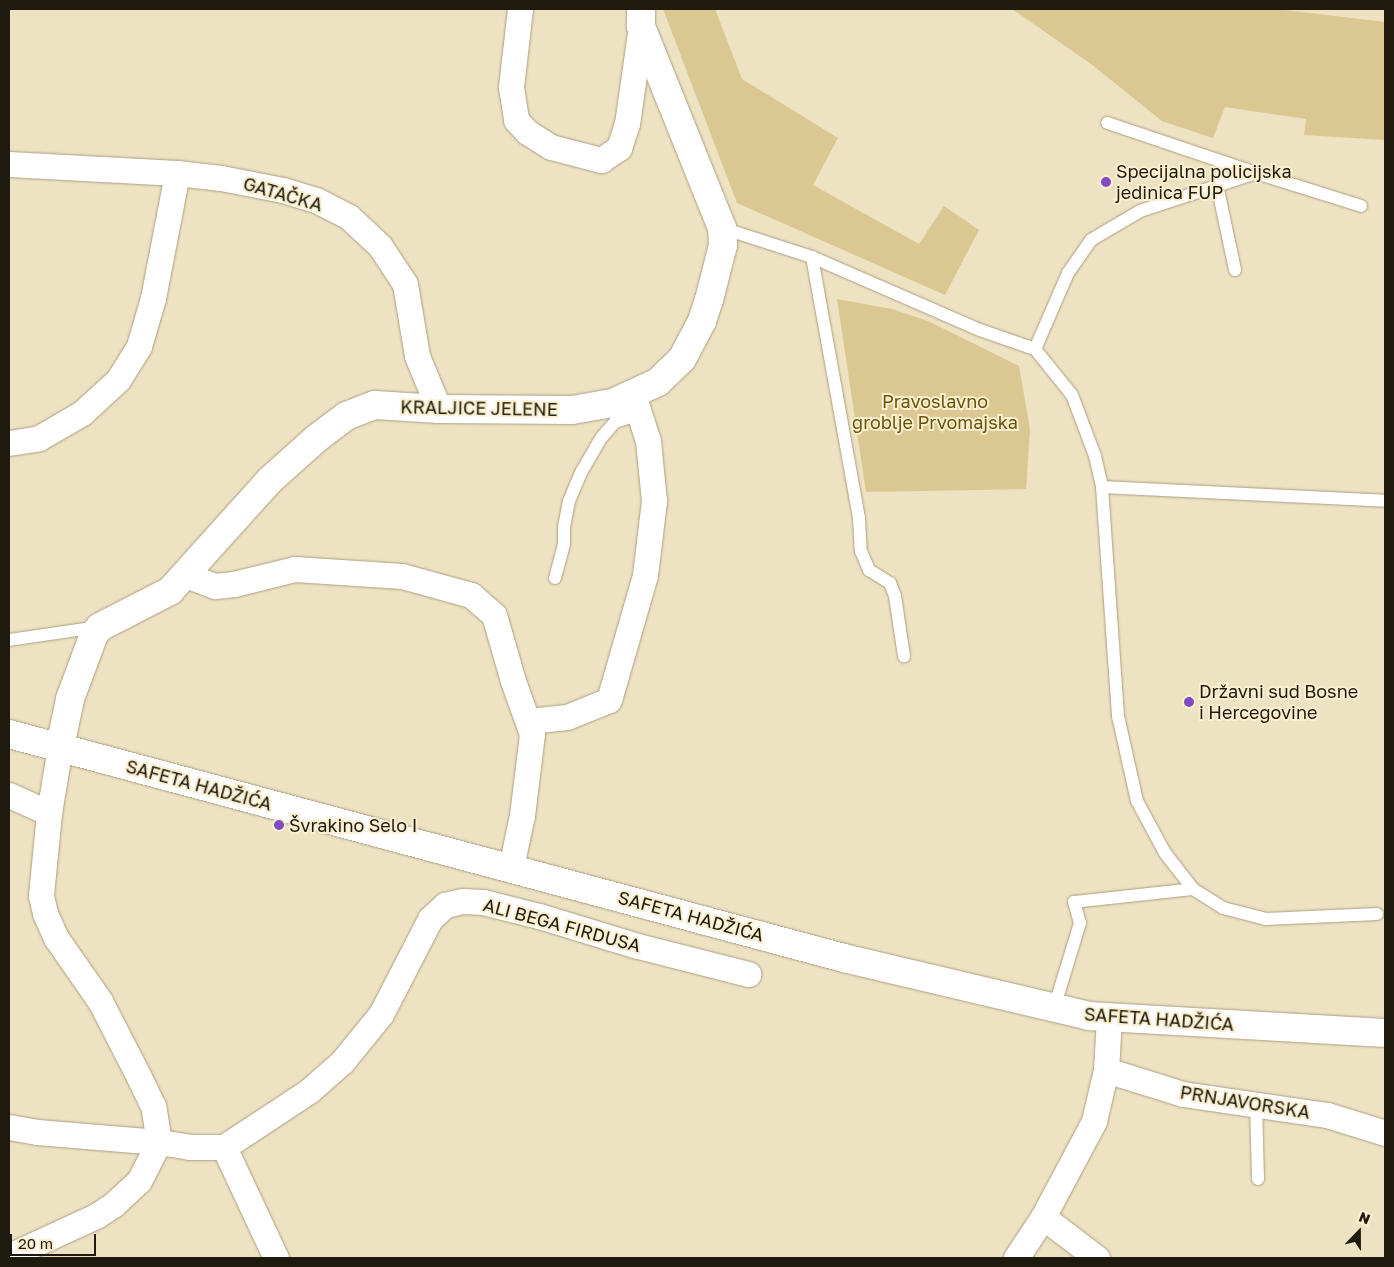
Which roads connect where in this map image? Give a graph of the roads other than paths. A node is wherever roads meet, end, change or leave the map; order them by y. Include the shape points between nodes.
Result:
1 (520, 9) edge
2 (641, 17) edge
3 (1107, 123) dead end
4 (9, 164) edge
5 (1256, 172) junction
6 (177, 173) junction
7 (1217, 186) junction
8 (1361, 206) dead end
9 (722, 228) junction
10 (812, 257) junction
11 (1235, 270) dead end
12 (1035, 349) junction
13 (636, 404) junction
14 (439, 409) junction
15 (9, 443) edge
16 (1102, 487) junction
17 (1385, 501) edge
18 (186, 575) junction
19 (555, 578) dead end
20 (100, 627) junction
21 (9, 640) edge
22 (904, 656) dead end
23 (528, 721) junction
24 (9, 734) edge
25 (60, 747) junction
26 (9, 795) edge
27 (49, 813) junction
28 (511, 867) junction
29 (1193, 889) junction
30 (1377, 914) dead end
31 (748, 974) dead end
32 (1054, 1008) junction
33 (1110, 1018) junction
34 (1385, 1033) edge
35 (1106, 1070) junction
36 (1256, 1104) junction
37 (9, 1127) edge
38 (1385, 1132) edge
39 (158, 1142) junction
40 (224, 1147) junction
41 (1258, 1179) dead end
42 (1044, 1217) junction
43 (9, 1256) edge
44 (276, 1258) edge
45 (1016, 1258) edge
46 (1096, 1258) edge

1 - 2 street via 510,87 516,120 527,132 551,147 601,160 619,148 627,124
2 - 9 main road, KRALJICE JELENE
3 - 5 lane
4 - 6 street, GATAČKA
5 - 7 lane
5 - 8 lane
6 - 14 street, GATAČKA via 283,190 316,200 349,217 380,246 405,284 417,356
6 - 15 street via 154,298 139,346 118,380 82,413 39,438
7 - 11 lane
7 - 12 lane via 1140,211 1091,240 1068,273
9 - 10 lane
9 - 13 main road, KRALJICE JELENE via 723,245 702,321 682,358
10 - 12 lane via 980,330
10 - 22 lane via 859,518 860,551 869,570 890,583
12 - 16 lane via 1072,395 1095,456
13 - 14 main road, KRALJICE JELENE via 613,403 572,410
13 - 19 lane via 602,437 582,471 569,501 564,545
13 - 23 street via 648,442 654,501 645,575 609,700 568,717
14 - 18 main road, KRALJICE JELENE via 375,405 346,416 270,480
16 - 17 lane
16 - 29 lane via 1118,716 1137,801 1165,852
18 - 20 main road, KRALJICE JELENE via 170,590
18 - 23 street via 215,586 295,569 363,573 402,576 471,595 494,615
20 - 21 lane
20 - 25 main road via 85,655 70,699
23 - 28 street via 532,734 531,760
24 - 25 main road, SAFETA HADŽIĆA
25 - 27 street
25 - 28 main road, SAFETA HADŽIĆA
26 - 27 street
27 - 39 street via 41,895 44,913 56,938 100,1001 139,1077 153,1106
28 - 32 main road, SAFETA HADŽIĆA via 844,958
29 - 30 lane via 1223,908 1266,919
29 - 32 lane via 1074,902 1080,923
31 - 40 street, ALI BEGA FIRDUSA via 483,902 463,901 445,905 430,919 381,1014 342,1062 309,1091
32 - 33 main road, SAFETA HADŽIĆA
33 - 34 main road, SAFETA HADŽIĆA
33 - 35 street
35 - 36 street, PRNJAVORSKA via 1183,1094
35 - 42 street via 1094,1121
36 - 38 street, PRNJAVORSKA via 1327,1115
36 - 41 lane
37 - 39 street
39 - 40 street via 189,1147
39 - 43 street via 139,1181 113,1205
40 - 44 street
42 - 45 street
42 - 46 street

